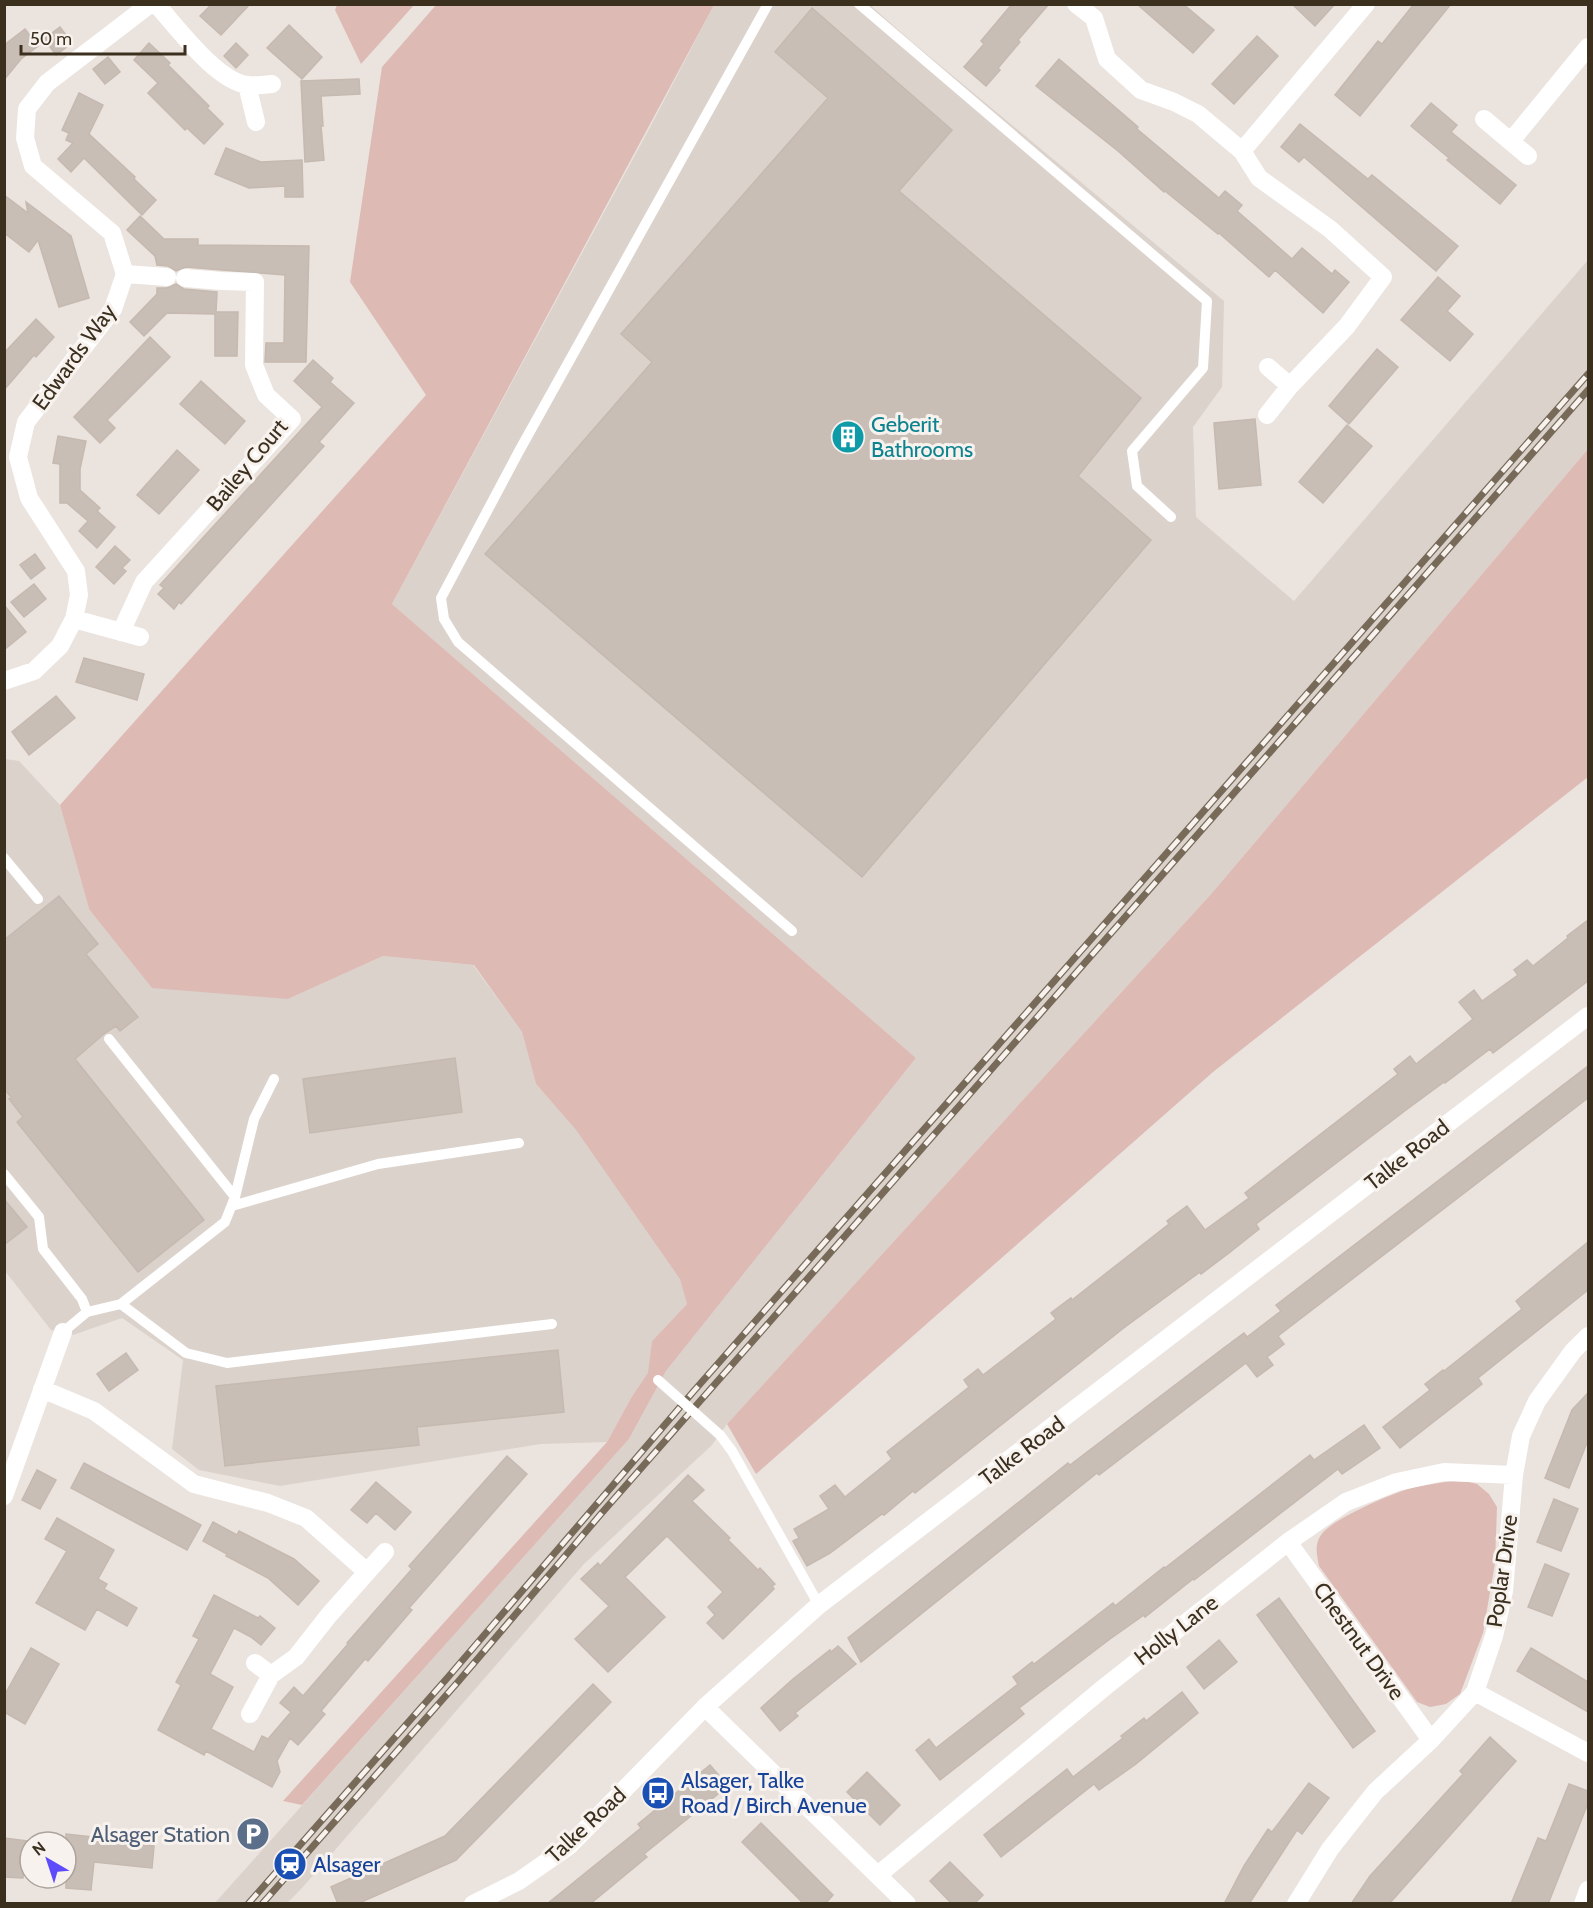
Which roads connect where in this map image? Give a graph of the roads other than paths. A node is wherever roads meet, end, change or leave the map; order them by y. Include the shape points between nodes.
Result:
1 (150, 4) edge
2 (156, 4) edge
3 (768, 4) edge
4 (859, 4) edge
5 (1076, 4) edge
6 (1365, 4) edge
7 (1588, 47) edge
8 (272, 84) dead end
9 (247, 85) junction
10 (1484, 119) dead end
11 (256, 122) dead end
12 (1510, 141) junction
13 (1242, 151) junction
14 (1528, 156) dead end
15 (125, 274) junction
16 (1268, 367) dead end
17 (1290, 386) junction
18 (1267, 415) dead end
19 (1171, 517) dead end
20 (74, 619) junction
21 (121, 632) junction
22 (140, 637) dead end
23 (4, 681) edge
24 (4, 858) edge
25 (38, 899) dead end
26 (792, 931) dead end
27 (1588, 1016) edge
28 (109, 1039) dead end
29 (274, 1079) dead end
30 (519, 1143) dead end
31 (4, 1174) edge
32 (234, 1202) junction
33 (121, 1304) junction
34 (87, 1312) junction
35 (552, 1324) dead end
36 (63, 1332) joint
37 (1588, 1336) edge
38 (656, 1377) dead end
39 (42, 1389) junction
40 (1514, 1475) junction
41 (4, 1496) edge
42 (1288, 1542) junction
43 (385, 1552) dead end
44 (367, 1572) junction
45 (819, 1605) junction
46 (255, 1663) dead end
47 (271, 1675) junction
48 (1475, 1692) junction
49 (705, 1707) junction
50 (250, 1714) dead end
51 (1431, 1740) junction
52 (1588, 1753) edge
53 (878, 1875) junction
54 (1588, 1890) edge
55 (473, 1904) edge
56 (907, 1904) edge
57 (1296, 1904) edge
58 (1583, 1904) edge

1 - 15 street via 47,83 27,109 25,138 33,166 112,233
2 - 9 street via 214,68
3 - 26 lane via 441,598 444,619 458,642
4 - 19 lane via 1207,301 1203,368 1132,451 1137,486
5 - 13 street via 1094,18 1107,59 1141,90 1198,114
6 - 13 street
7 - 12 street
8 - 9 street
9 - 11 street
10 - 12 street
12 - 14 street
13 - 17 street via 1259,178 1330,229 1383,277 1347,326
15 - 20 street, Edwards Way via 112,309 26,422 18,457 29,498 76,571 79,595
15 - 21 street, Bailey Court via 255,282 254,365 266,395 292,419 144,582
16 - 17 street
17 - 18 street
20 - 21 street
20 - 23 street, Edwards Way via 60,646 34,670
21 - 22 street
24 - 25 lane
27 - 45 street, Talke Road
28 - 32 lane
29 - 32 lane via 254,1119
30 - 32 lane via 378,1164
31 - 34 lane via 39,1217 43,1250 82,1299
32 - 33 lane via 225,1222
33 - 34 lane
33 - 35 lane via 186,1353 227,1363
34 - 36 lane
36 - 39 street
37 - 40 street, Poplar Drive via 1537,1401 1521,1436
38 - 45 lane, bridge via 720,1435 732,1451
39 - 41 street
39 - 44 street via 94,1411 194,1484 268,1503 306,1518
40 - 42 street, Holly Lane via 1444,1472 1397,1482 1346,1502
40 - 48 street, Poplar Drive via 1504,1591
42 - 51 street, Chestnut Drive
42 - 53 street, Holly Lane
43 - 44 street
44 - 47 street via 296,1657
45 - 49 street, Talke Road
46 - 47 street
47 - 50 street
48 - 51 street, Poplar Drive
48 - 52 street
49 - 53 street
49 - 55 street, Talke Road via 569,1846 519,1881
51 - 57 street, Poplar Drive via 1376,1792 1330,1849
53 - 56 street
54 - 58 street

